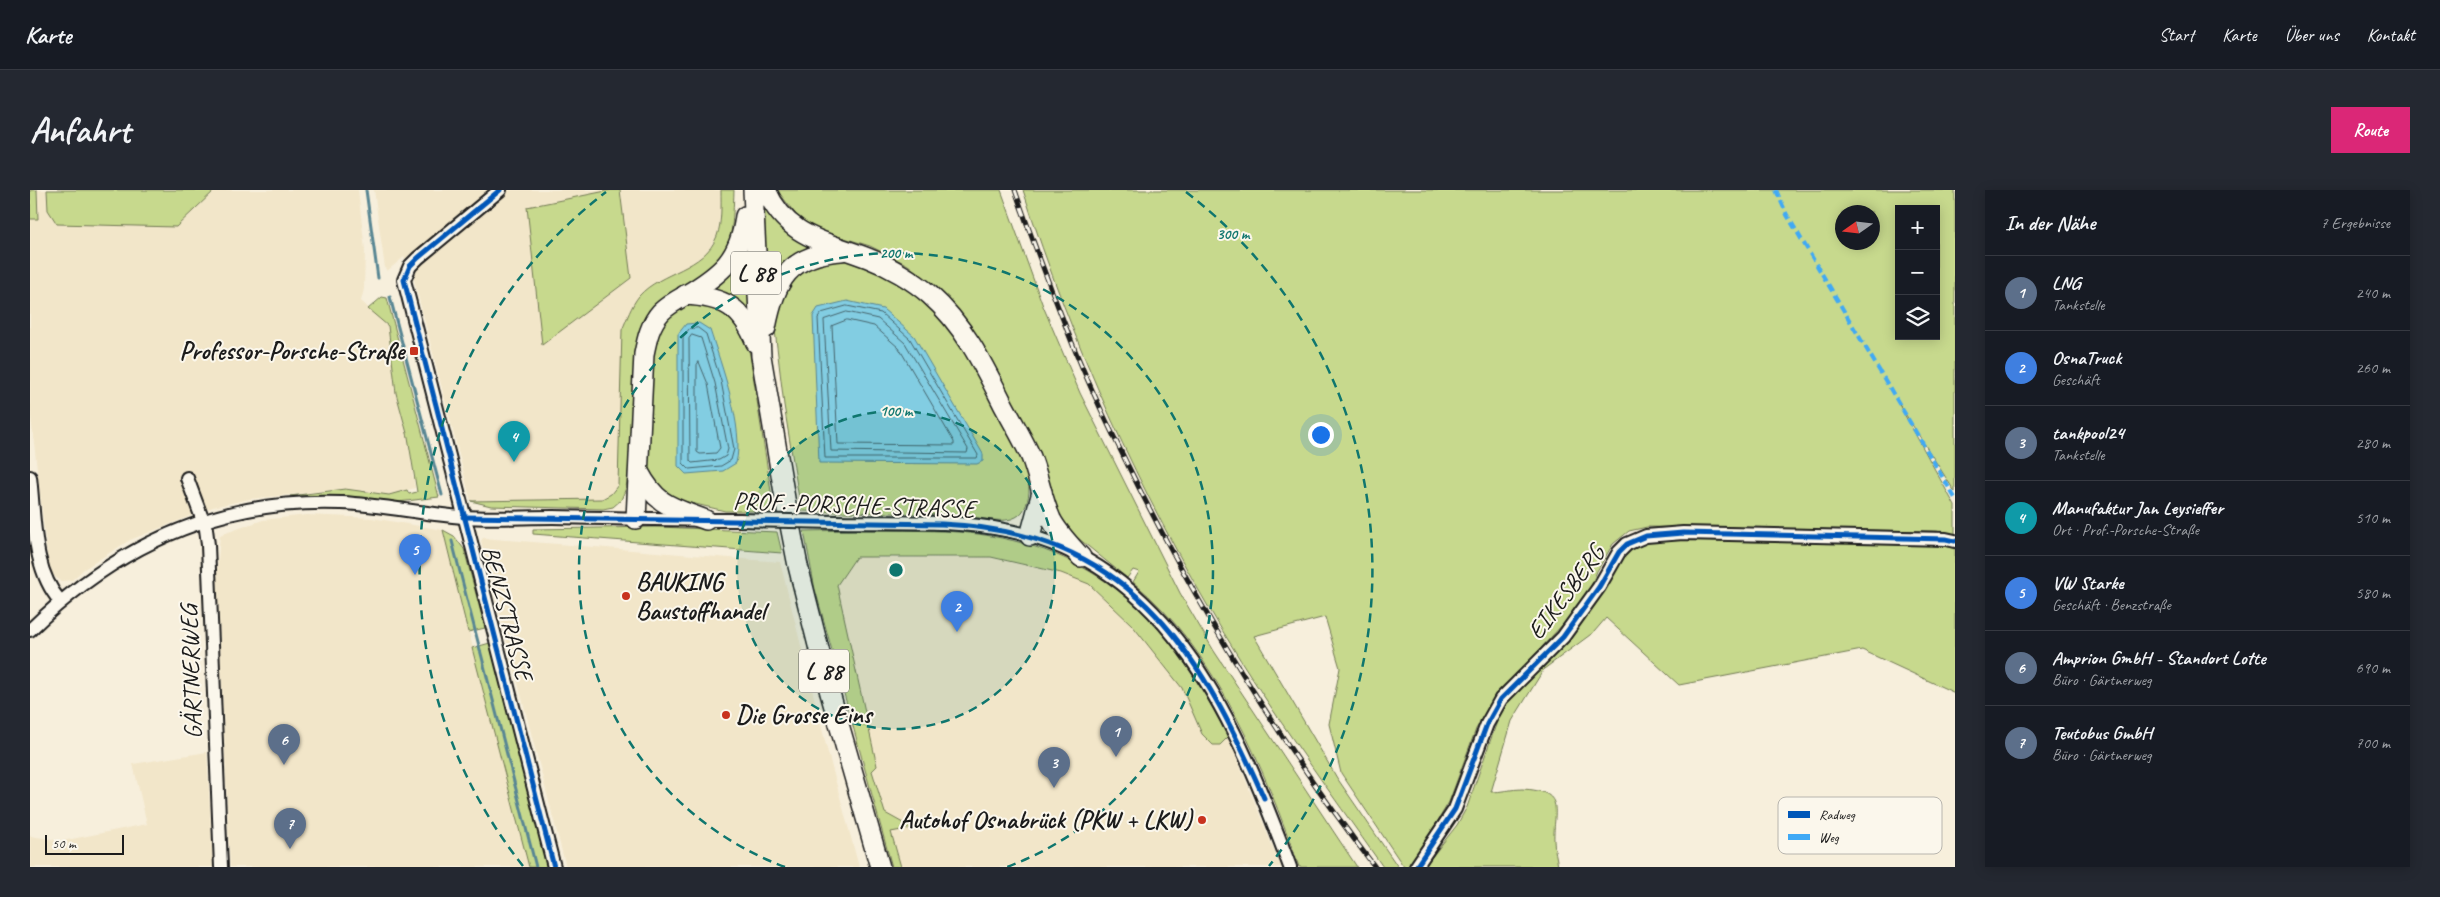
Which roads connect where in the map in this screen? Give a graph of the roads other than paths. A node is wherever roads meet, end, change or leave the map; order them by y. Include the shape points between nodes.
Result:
1 (500, 190) edge
2 (748, 190) edge
3 (752, 190) edge
4 (766, 190) edge
5 (846, 251) junction
6 (685, 296) junction
7 (761, 356) junction
8 (639, 472) junction
9 (30, 477) edge
10 (187, 478) dead end
11 (1042, 491) junction
12 (463, 517) junction
13 (636, 519) junction
14 (706, 520) junction
15 (202, 521) junction
16 (1030, 536) junction
17 (1955, 542) edge
18 (1081, 557) junction
19 (60, 602) junction
20 (30, 630) edge
21 (222, 867) edge
22 (554, 867) edge
23 (880, 867) edge
24 (1290, 867) edge
25 (1416, 867) edge

1 - 12 street, BENZSTRASSE via 418,258 404,280
2 - 6 highway via 738,250 711,278
3 - 7 highway, L 88
4 - 5 highway via 771,203 795,229
5 - 7 highway via 822,253 804,259 789,270 778,284 771,302
5 - 11 highway via 869,258 904,277 929,294 954,319 974,347 1031,458
6 - 7 highway via 705,296 737,311 750,328
6 - 8 highway via 660,313 648,331 644,354
7 - 23 highway, L 88 via 798,566
8 - 13 highway
8 - 14 highway via 648,490 658,499
9 - 19 street via 41,568
10 - 15 street, GÄRTNERWEG
11 - 16 highway
11 - 18 highway via 1061,535
12 - 13 street, PROF.-PORSCHE-STRASSE
12 - 15 street, PROF.-PORSCHE-STRASSE via 344,503 311,503 243,510
12 - 22 street, BENZSTRASSE
13 - 14 street, PROF.-PORSCHE-STRASSE
14 - 16 street, PROF.-PORSCHE-STRASSE, bridge via 968,525
15 - 19 street, PROF.-PORSCHE-STRASSE via 128,554
15 - 21 street, GÄRTNERWEG via 208,545
16 - 18 street, PROF.-PORSCHE-STRASSE
17 - 25 street, EIKESBERG via 1946,539 1683,533 1646,536 1627,544 1562,637 1501,699 1487,724 1455,809
18 - 24 street, PROF.-PORSCHE-STRASSE via 1138,597 1182,645 1213,693 1242,748
19 - 20 street, PROF.-PORSCHE-STRASSE

